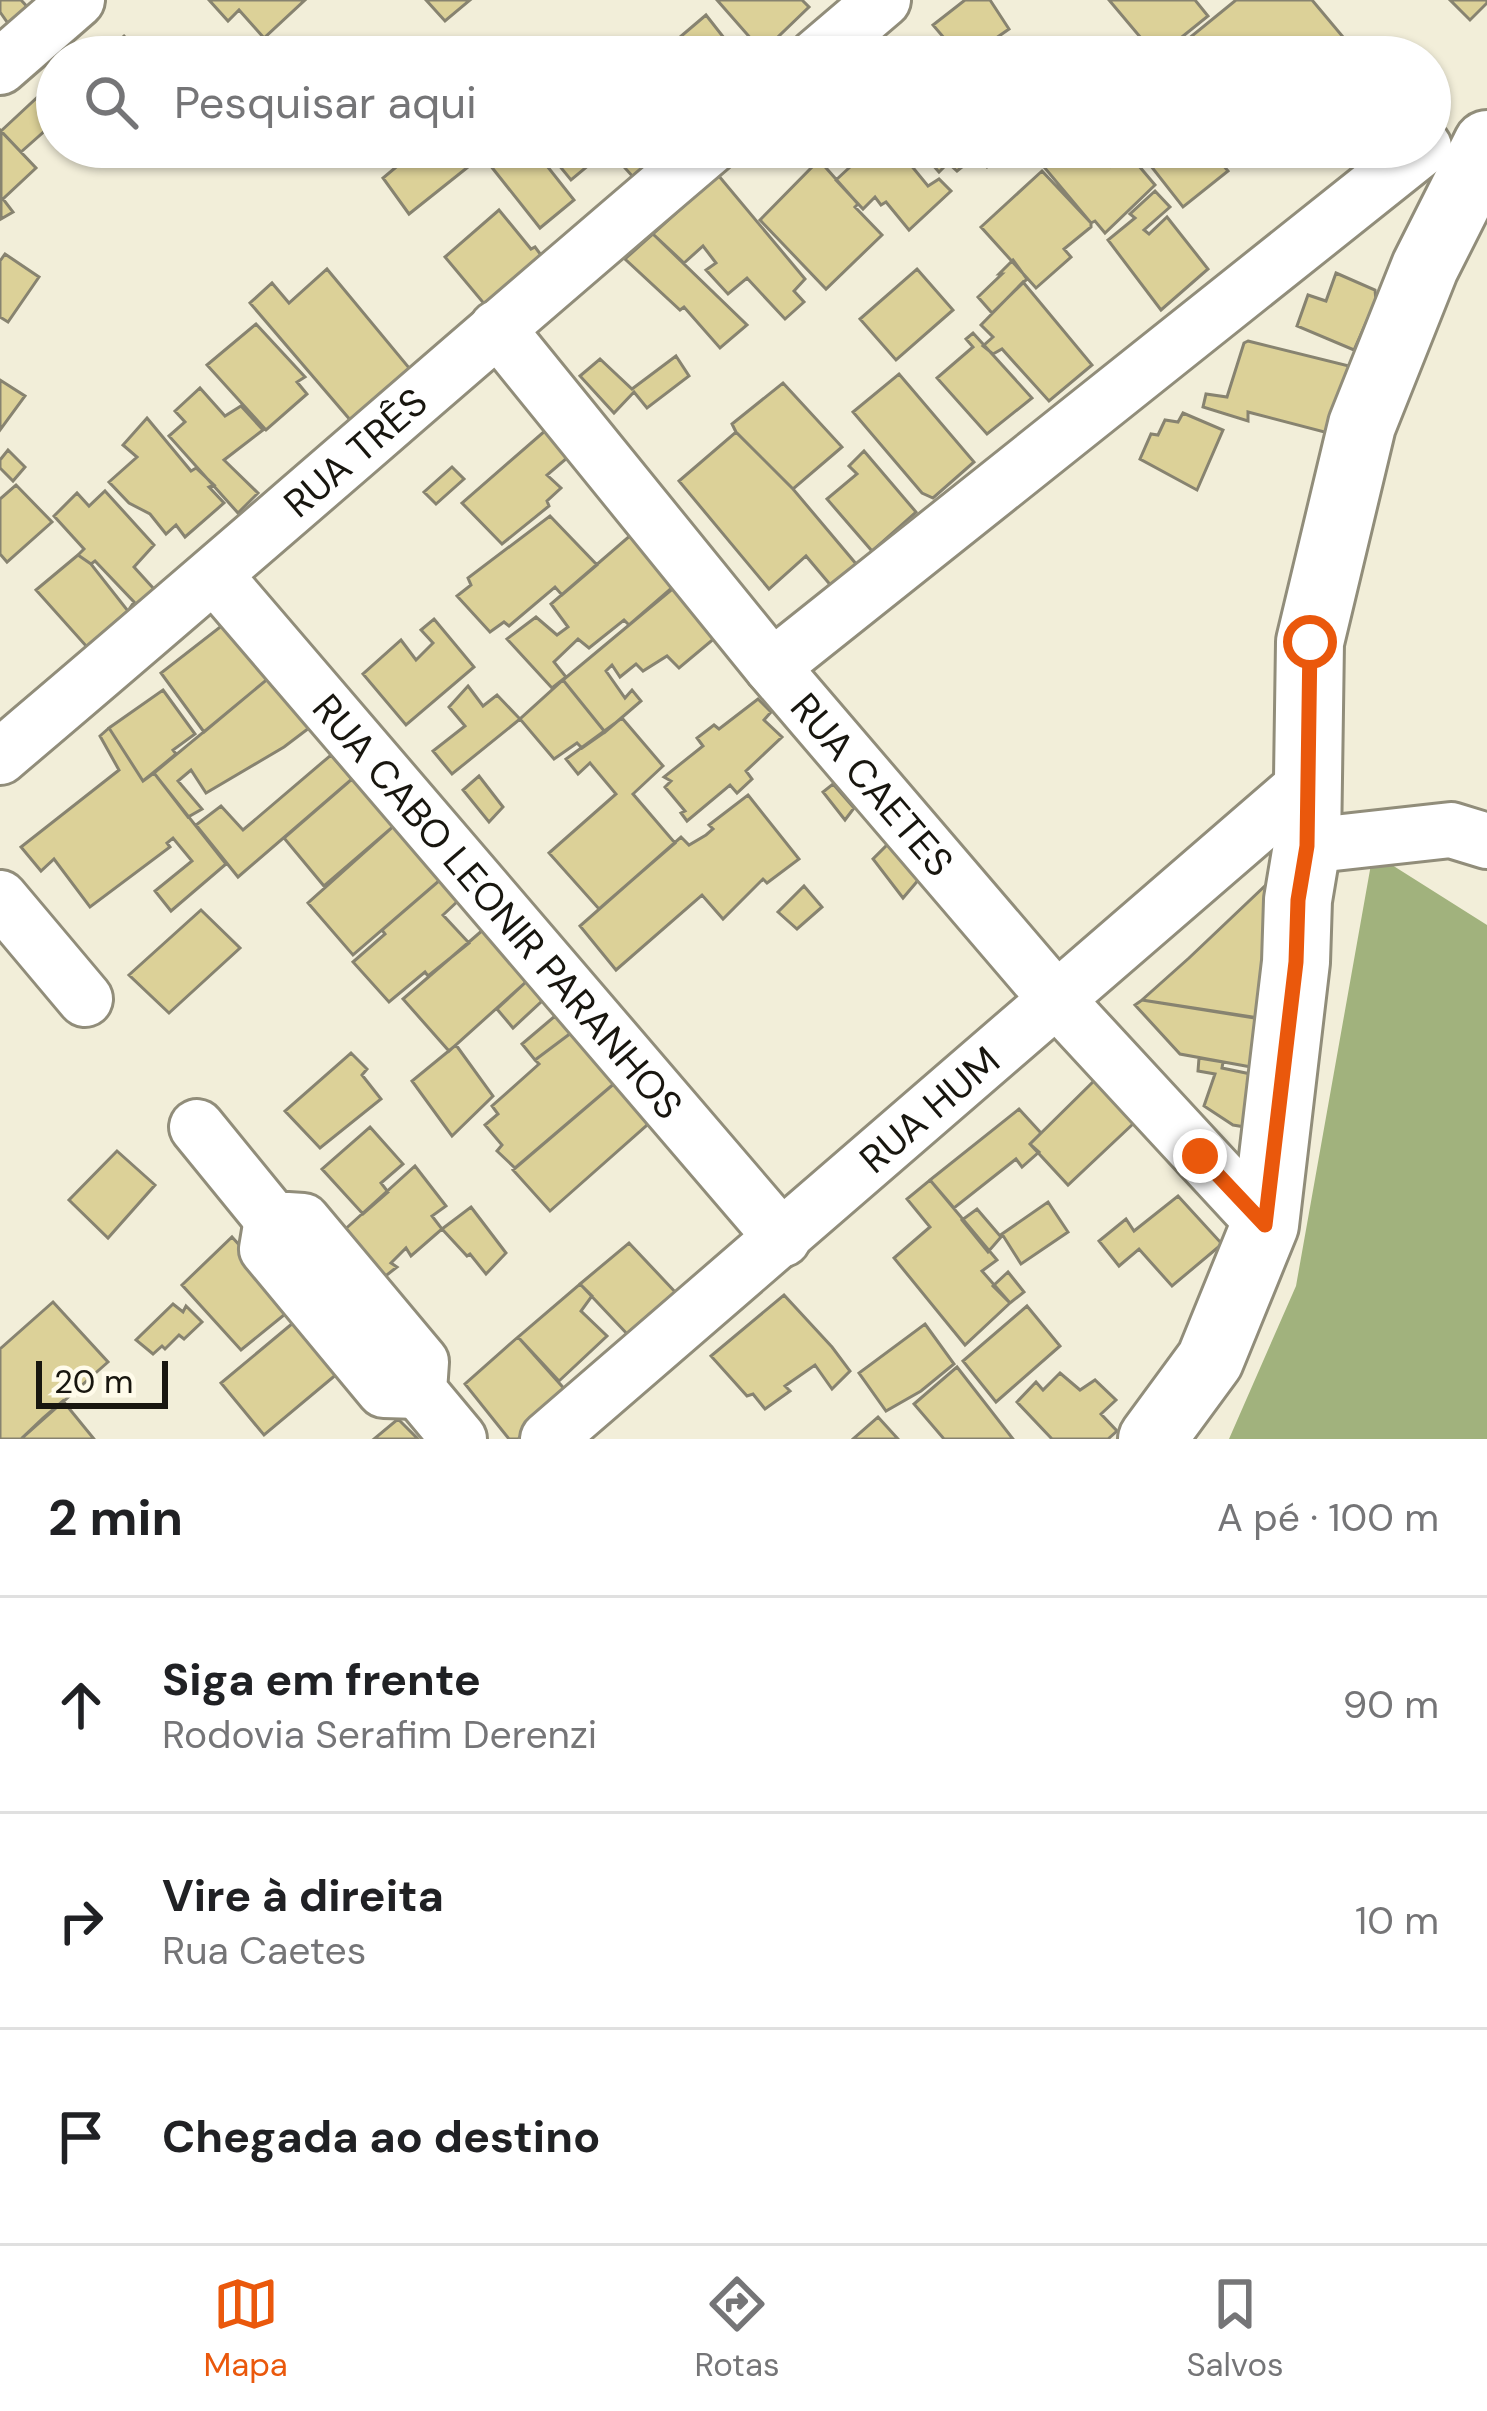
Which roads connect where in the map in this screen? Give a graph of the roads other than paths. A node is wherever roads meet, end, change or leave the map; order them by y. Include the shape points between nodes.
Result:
1 (77, 0) edge
2 (883, 0) edge
3 (841, 36) edge
4 (0, 67) edge
5 (1487, 126) edge
6 (1451, 131) edge
7 (1487, 144) edge
8 (685, 168) edge
9 (1398, 168) edge
10 (497, 328) junction
11 (214, 576) junction
12 (772, 667) junction
13 (0, 757) edge
14 (1309, 782) junction
15 (1487, 841) edge
16 (1307, 846) junction
17 (0, 898) edge
18 (85, 999) dead end
19 (1057, 1000) junction
20 (197, 1127) dead end
21 (1265, 1225) junction
22 (783, 1239) junction
23 (459, 1439) edge
24 (548, 1439) edge
25 (1152, 1439) edge

1 - 4 street
2 - 3 street
5 - 6 street
7 - 14 main road via 1425,267 1362,425 1310,642
8 - 10 street, RUA TRÊS
9 - 12 street
10 - 11 street, RUA TRÊS
10 - 12 street, RUA CAETES
11 - 13 street, RUA TRÊS
11 - 22 street, RUA CABO LEONIR PARANHOS
12 - 19 street, RUA CAETES
14 - 16 main road
14 - 19 street, RUA HUM
15 - 16 street via 1451,830
16 - 21 main road
17 - 18 street
19 - 21 street, RUA CAETES
19 - 22 street, RUA HUM
20 - 23 street via 272,1219 267,1249 384,1390 419,1391
21 - 25 main road via 1210,1360
22 - 24 street, RUA HUM

